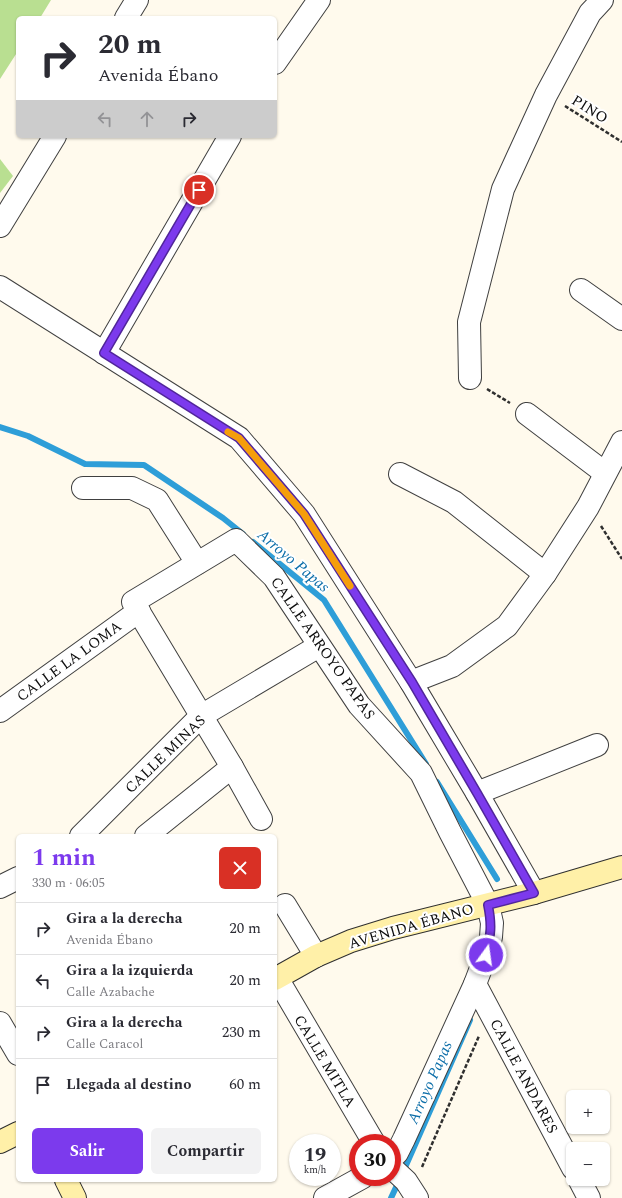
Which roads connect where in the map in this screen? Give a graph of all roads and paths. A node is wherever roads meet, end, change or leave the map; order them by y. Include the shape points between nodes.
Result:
1 (137, 0) edge
2 (318, 0) edge
3 (602, 0) edge
4 (127, 16) edge
5 (277, 61) edge
6 (546, 95) junction
7 (53, 138) edge
8 (229, 138) edge
9 (622, 142) edge
10 (0, 226) edge
11 (581, 290) dead end
12 (6, 298) edge
13 (622, 319) edge
14 (104, 353) junction
15 (470, 378) joint
16 (527, 414) joint
17 (622, 442) edge
18 (606, 473) junction
19 (400, 474) dead end
20 (83, 488) dead end
21 (588, 507) junction
22 (236, 540) joint
23 (622, 559) edge
24 (198, 563) junction
25 (545, 574) junction
26 (136, 606) junction
27 (320, 646) junction
28 (412, 682) junction
29 (0, 711) edge
30 (201, 716) junction
31 (597, 745) dead end
32 (232, 767) junction
33 (477, 793) junction
34 (261, 819) dead end
35 (83, 834) edge
36 (148, 834) edge
37 (622, 868) edge
38 (16, 879) edge
39 (0, 887) edge
40 (534, 893) junction
41 (285, 905) dead end
42 (488, 905) junction
43 (316, 956) junction
44 (277, 977) edge
45 (277, 980) edge
46 (475, 984) junction
47 (489, 1011) junction
48 (0, 1023) edge
49 (16, 1051) edge
50 (16, 1134) edge
51 (369, 1134) edge
52 (0, 1142) edge
53 (566, 1155) edge
54 (403, 1178) edge
55 (67, 1182) edge
56 (349, 1185) edge
57 (583, 1186) edge
58 (75, 1198) edge
59 (325, 1198) edge
60 (589, 1198) edge

1 - 4 street
2 - 5 street
3 - 6 street via 590,13
6 - 9 path, PINO
6 - 15 street via 503,189 469,322
7 - 10 street
8 - 14 street
11 - 13 street
12 - 14 street
14 - 28 street via 239,438 304,514
15 - 16 path
16 - 18 street
17 - 18 street
18 - 21 street
19 - 25 street via 454,502
20 - 24 street via 132,488 157,500
21 - 23 path
21 - 25 street
22 - 24 street, CALLE LA LOMA
22 - 27 street, CALLE ARROYO PAPAS via 274,577
24 - 26 street, CALLE LA LOMA
25 - 28 street via 507,626 452,666
26 - 29 street, CALLE LA LOMA
26 - 30 street
27 - 30 street, CALLE MINAS
27 - 42 street, CALLE ARROYO PAPAS via 359,705 421,773
28 - 33 street
30 - 32 street
30 - 35 street, CALLE MINAS
31 - 33 street
32 - 34 street
32 - 36 street
33 - 40 street
37 - 40 main road, AVENIDA ÉBANO
38 - 39 street
40 - 42 main road, AVENIDA ÉBANO
41 - 43 street
42 - 43 main road, AVENIDA ÉBANO via 393,928
42 - 46 street, CALLE ARROYO PAPAS via 492,924 491,937
43 - 44 main road, AVENIDA ÉBANO
45 - 51 street, CALLE MITLA
46 - 47 street, CALLE ANDARES
46 - 54 street, CALLE ARROYO PAPAS via 397,1153
47 - 53 street, CALLE ANDARES
47 - 54 path
48 - 49 street
50 - 52 main road
55 - 58 main road
56 - 59 street
57 - 60 street

